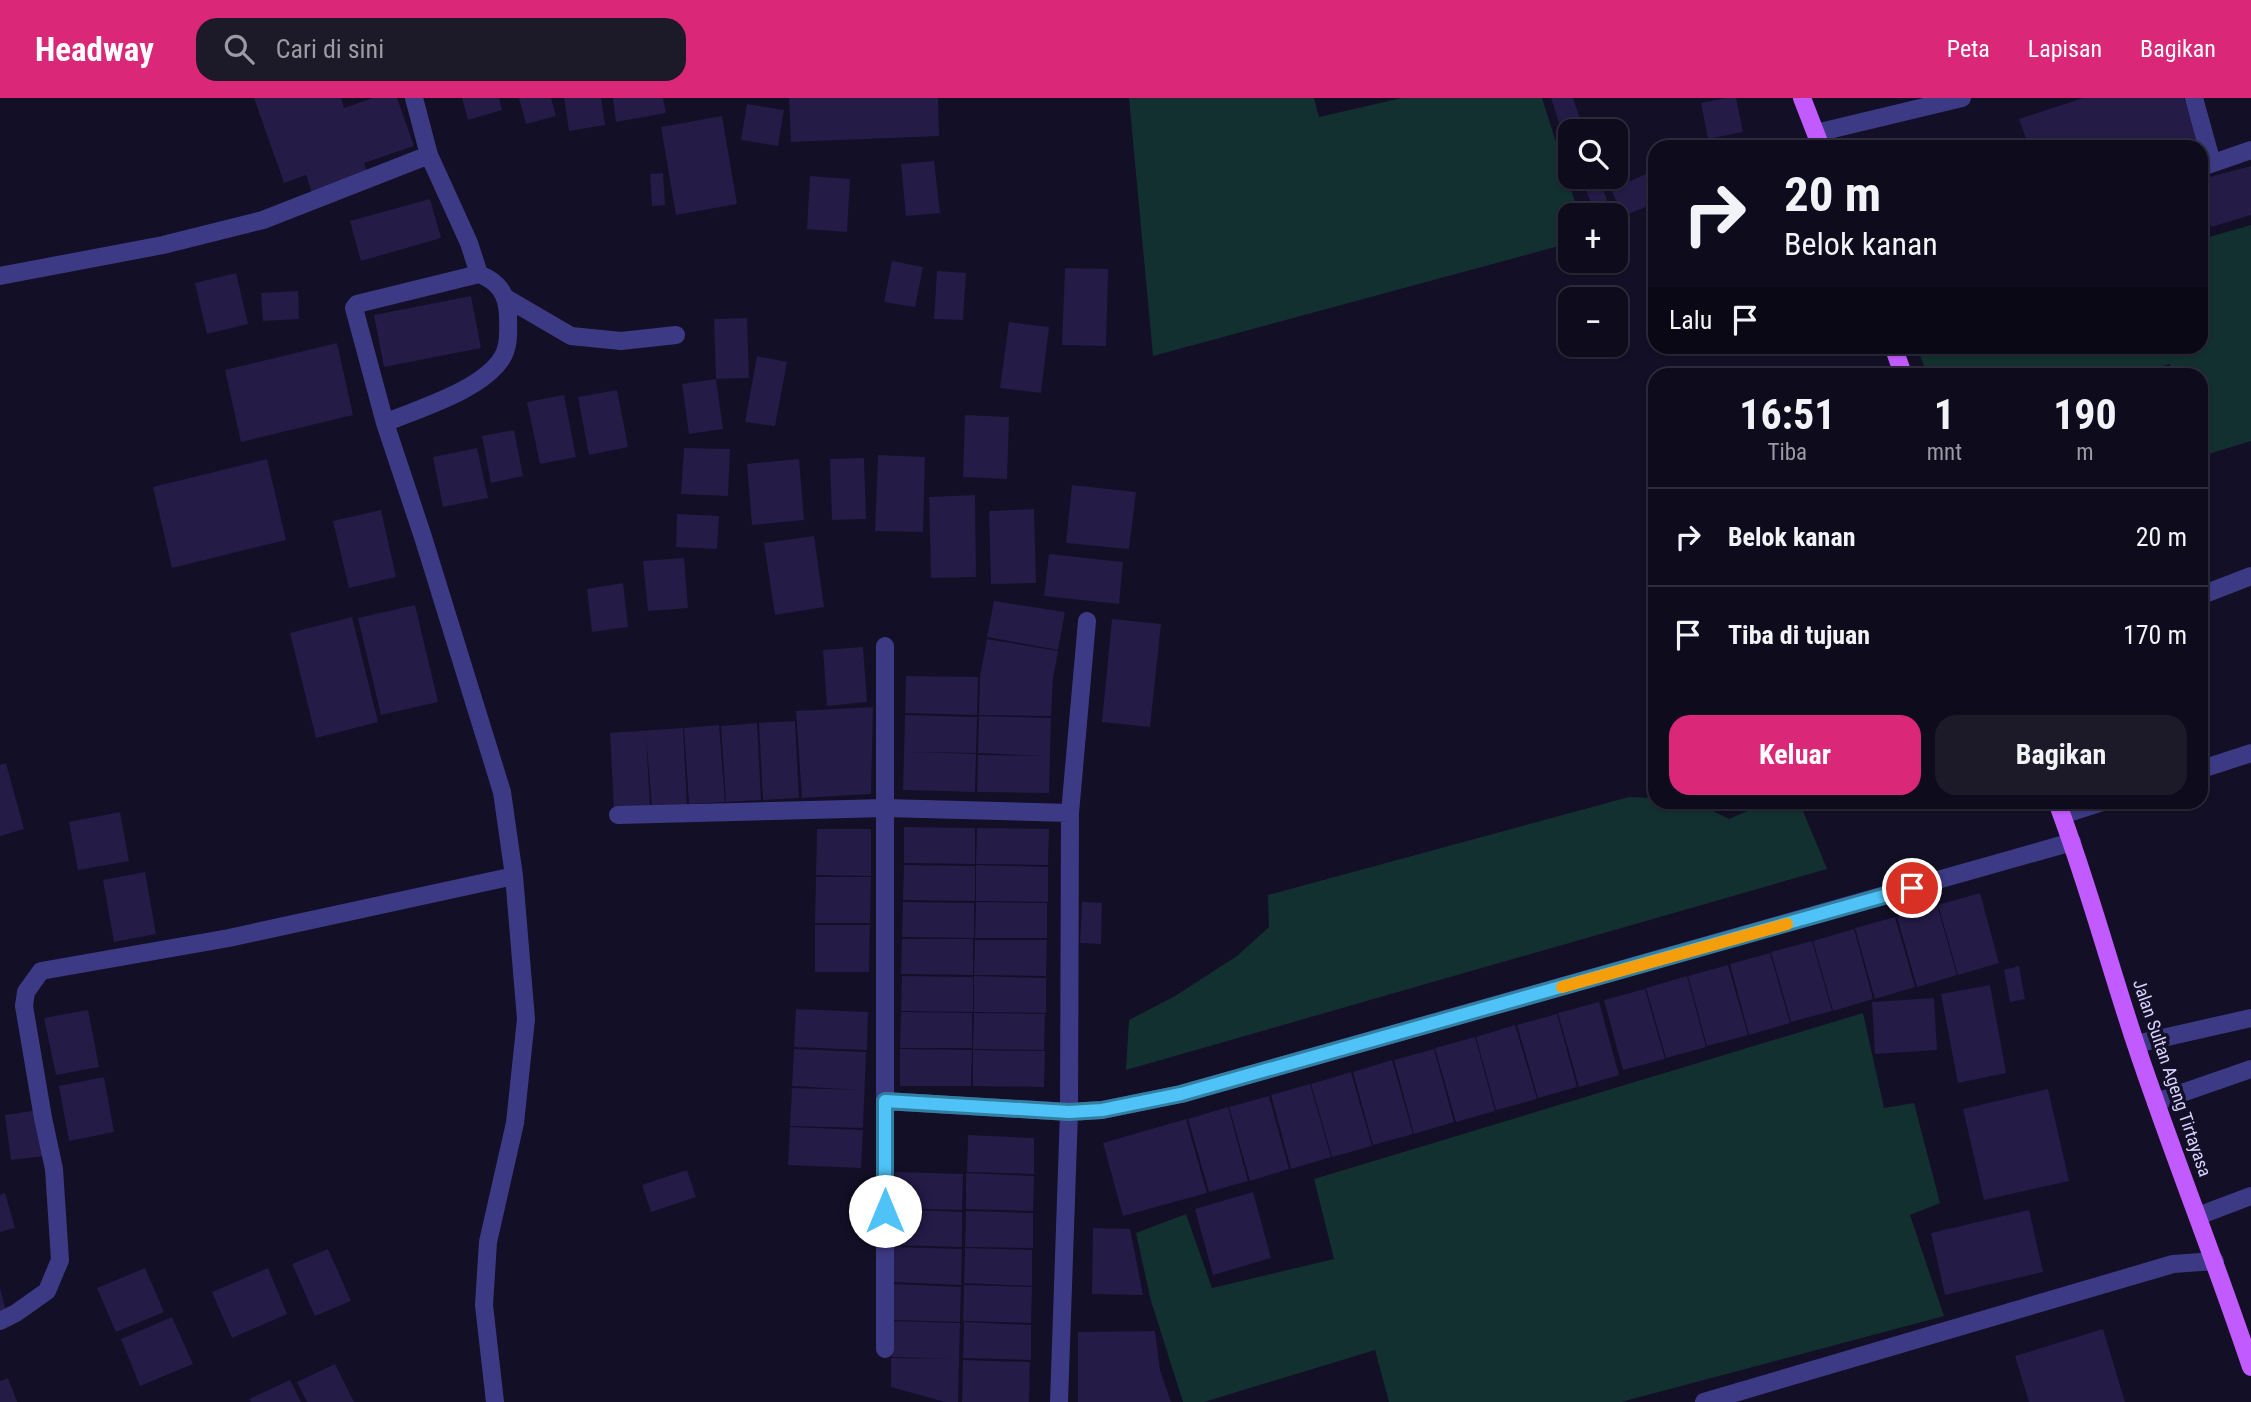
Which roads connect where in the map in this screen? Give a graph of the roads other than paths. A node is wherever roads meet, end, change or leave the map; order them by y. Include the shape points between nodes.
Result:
1 (414, 98) edge
2 (1802, 98) edge
3 (1962, 98) edge
4 (2194, 98) edge
5 (1818, 140) edge
6 (2202, 140) edge
7 (2251, 150) edge
8 (429, 155) junction
9 (2208, 165) edge
10 (479, 274) junction
11 (0, 276) edge
12 (506, 298) junction
13 (676, 335) dead end
14 (385, 423) junction
15 (2251, 576) edge
16 (2208, 593) edge
17 (1087, 621) dead end
18 (885, 646) dead end
19 (2251, 753) edge
20 (2208, 767) edge
21 (885, 808) junction
22 (2060, 809) edge
23 (1070, 813) junction
24 (618, 815) dead end
25 (2072, 842) junction
26 (514, 876) junction
27 (2251, 1018) edge
28 (2136, 1044) junction
29 (2251, 1069) edge
30 (885, 1101) junction
31 (2156, 1102) junction
32 (1069, 1112) junction
33 (2251, 1196) edge
34 (2198, 1216) junction
35 (2215, 1261) junction
36 (0, 1321) edge
37 (885, 1349) dead end
38 (2251, 1367) edge
39 (495, 1402) edge
40 (1059, 1402) edge
41 (1703, 1402) edge

1 - 8 street
2 - 5 main road
3 - 5 street
4 - 6 street
7 - 9 street
8 - 10 street
8 - 11 street via 263,220 163,245
10 - 12 street via 491,279
10 - 14 street via 357,304 355,314
12 - 13 street via 571,336 621,341
12 - 14 street via 508,339 503,357 487,376
14 - 26 street via 502,792
15 - 16 street
17 - 23 street
18 - 21 street
19 - 20 street
21 - 23 street
21 - 24 street
21 - 30 street
22 - 25 main road, Jalan Sultan Ageng Tirtayasa
23 - 32 street
25 - 28 main road, Jalan Sultan Ageng Tirtayasa
25 - 32 street via 1181,1094
26 - 36 street via 229,938 41,971 26,992 24,1006 54,1169 60,1260 47,1291
26 - 39 street via 526,1019 515,1123 488,1242 484,1305
27 - 28 street
28 - 31 main road, Jalan Sultan Ageng Tirtayasa
29 - 31 street
30 - 32 street
30 - 37 street
31 - 34 main road, Jalan Sultan Ageng Tirtayasa
32 - 40 street
33 - 34 street
34 - 35 main road, Jalan Sultan Ageng Tirtayasa
35 - 38 main road, Jalan Sultan Ageng Tirtayasa
35 - 41 street via 2173,1264

